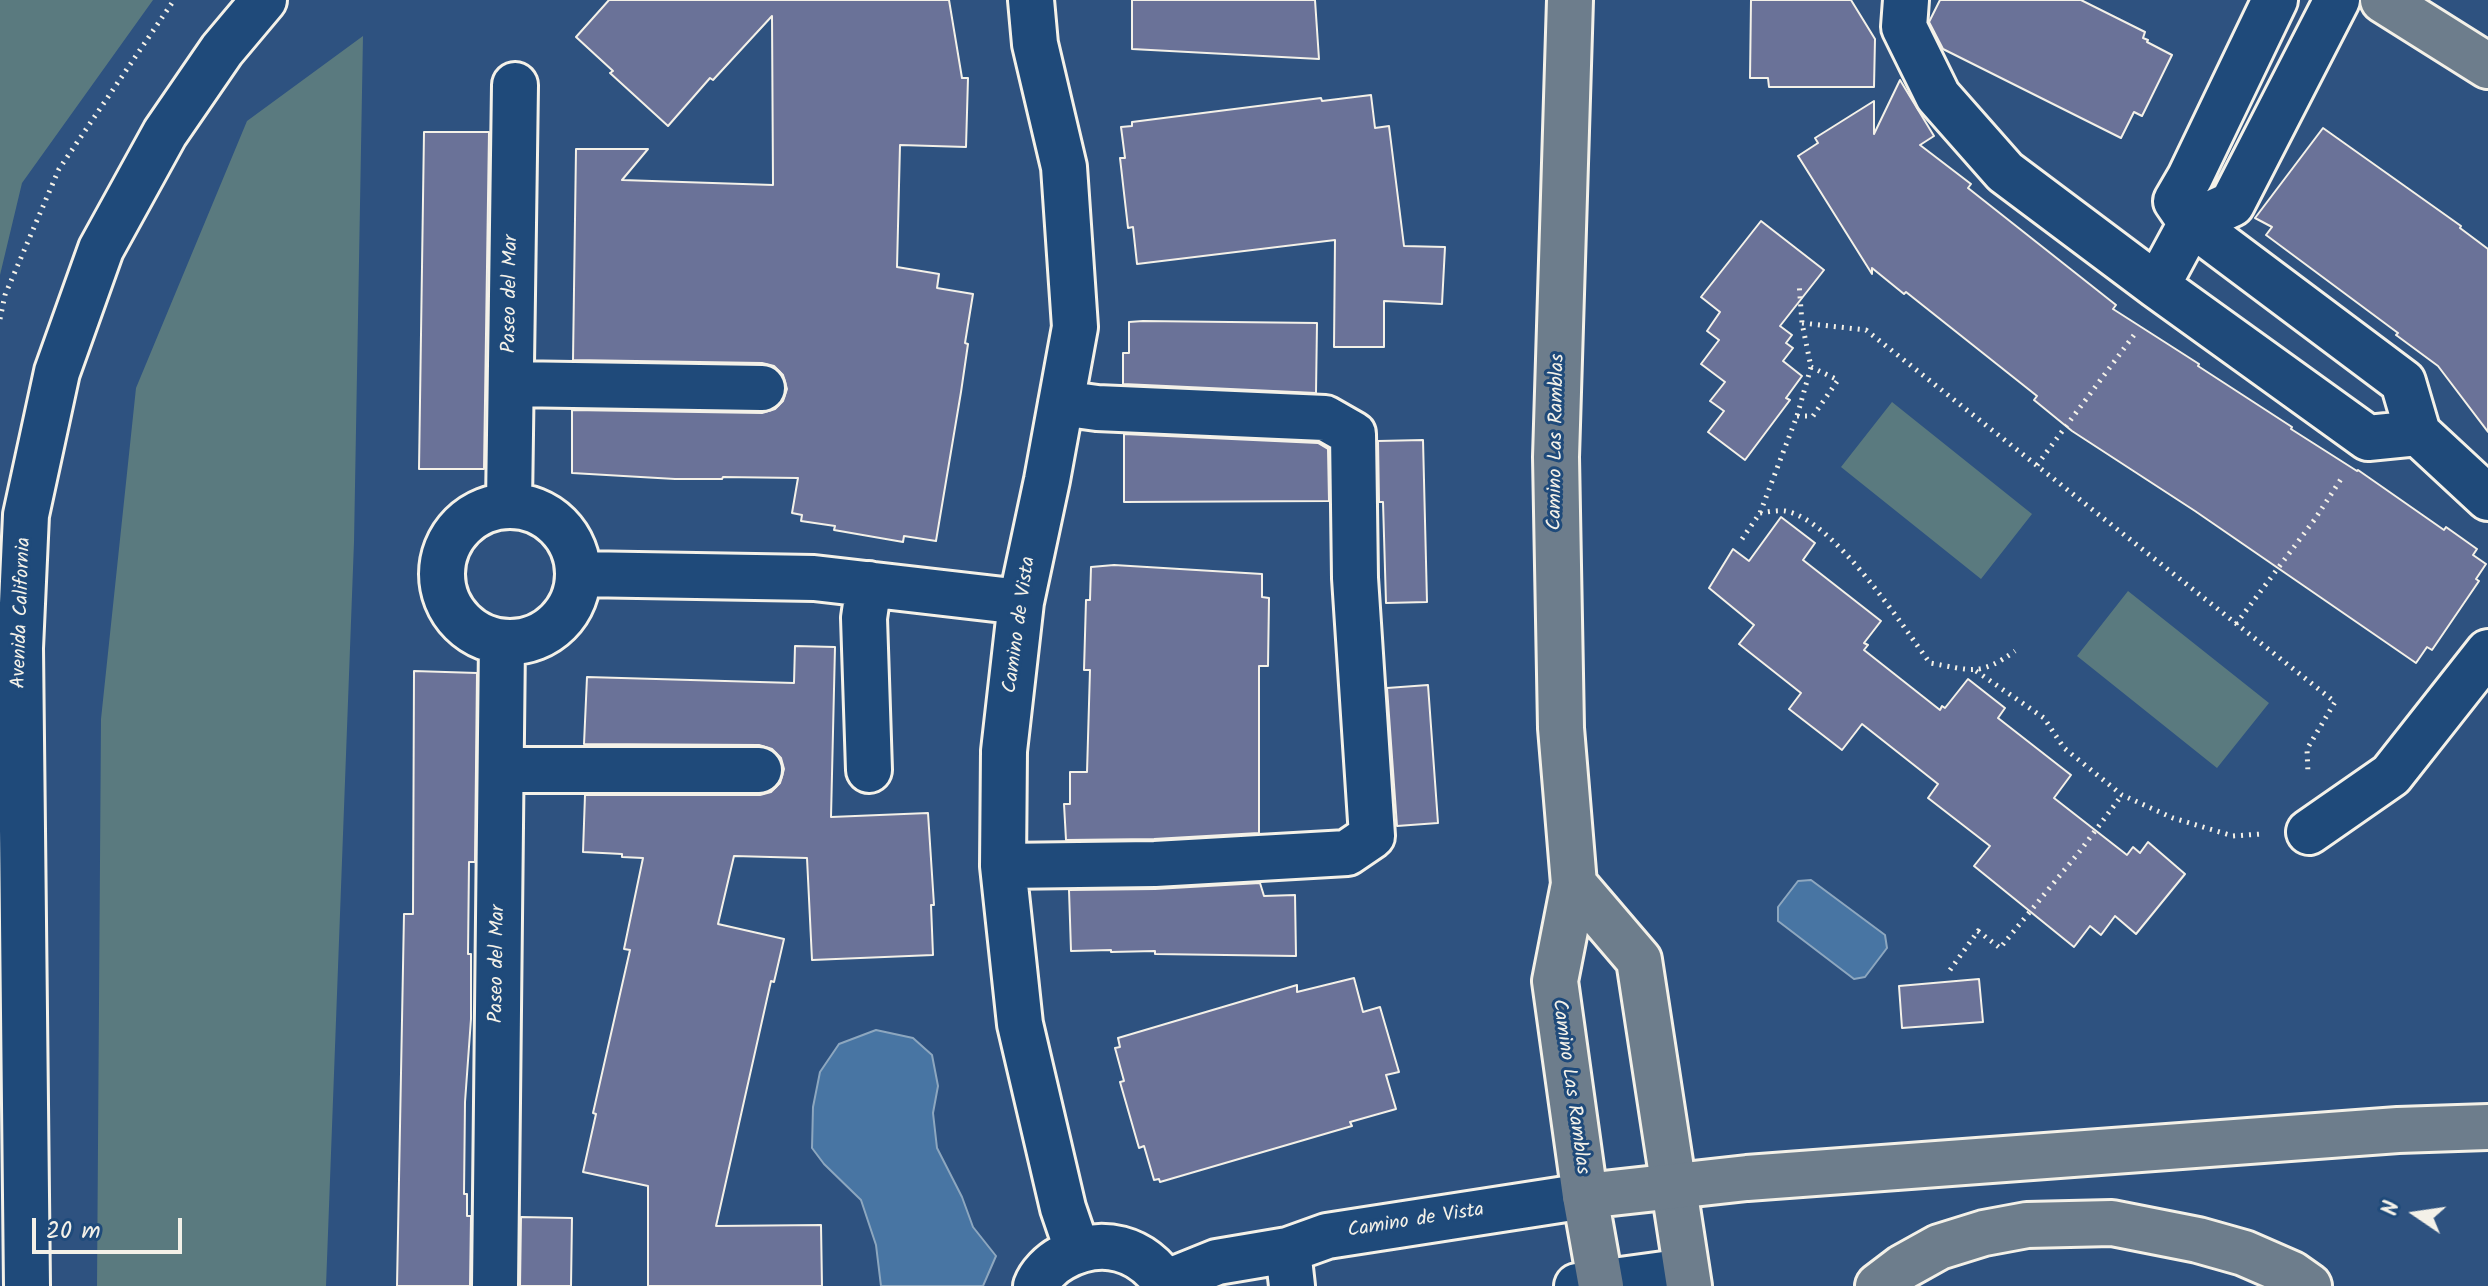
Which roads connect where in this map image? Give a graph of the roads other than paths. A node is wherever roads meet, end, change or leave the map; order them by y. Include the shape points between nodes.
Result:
1 (264, 0) edge
2 (1031, 0) edge
3 (1570, 0) edge
4 (1906, 0) edge
5 (2275, 0) edge
6 (2337, 0) edge
7 (2383, 0) edge
8 (2488, 66) edge
9 (515, 85) dead end
10 (2191, 223) junction
11 (2157, 286) junction
12 (511, 384) junction
13 (762, 388) dead end
14 (1061, 403) junction
15 (2418, 433) junction
16 (2488, 498) edge
17 (509, 504) junction
18 (579, 574) junction
19 (869, 584) junction
20 (1021, 602) junction
21 (502, 642) junction
22 (2488, 652) edge
23 (502, 770) junction
24 (759, 770) dead end
25 (869, 770) dead end
26 (2309, 832) road end
27 (1003, 866) junction
28 (1574, 884) junction
29 (2488, 1127) edge
30 (1673, 1186) junction
31 (1585, 1196) junction
32 (1077, 1249) junction
33 (1290, 1268) edge
34 (1687, 1278) edge
35 (1166, 1284) edge
36 (1593, 1285) edge
37 (27, 1286) edge
38 (495, 1286) edge
39 (1036, 1286) edge
40 (1878, 1286) edge
41 (2309, 1286) edge

1 - 37 street, Avenida California via 165,133 101,249 57,372 26,515 20,648
2 - 14 street, Camino de Vista via 1035,44 1064,167 1075,327
3 - 28 main road, Camino Las Ramblas via 1556,457 1561,728
4 - 11 street via 1904,27 1938,96 2005,172
5 - 10 street via 2176,201
6 - 10 street via 2232,204
7 - 8 main road
9 - 12 street, Paseo del Mar
10 - 11 street
10 - 15 street via 2403,382
11 - 15 street via 2368,438
12 - 13 street
12 - 17 street, Paseo del Mar
14 - 20 street, Camino de Vista
14 - 27 street via 1325,418 1353,434 1355,578 1372,836 1347,853
15 - 16 street
17 - 18 street via 536,510 559,524 574,547
17 - 21 street via 462,523 441,570 445,596 457,619 477,635
18 - 19 street via 814,578
18 - 21 street via 564,617 526,641
19 - 20 street
19 - 25 street via 864,618
20 - 27 street, Camino de Vista via 1004,751
21 - 23 street, Paseo del Mar
22 - 26 street via 2391,775
23 - 24 street
23 - 38 street, Paseo del Mar
27 - 32 street, Camino de Vista via 1020,1024
28 - 30 main road via 1639,960
28 - 31 main road, Camino Las Ramblas via 1555,981
29 - 30 main road, Camino de Vista
30 - 31 main road, Camino de Vista
30 - 34 main road
31 - 33 street, Camino de Vista via 1327,1236
31 - 36 main road, Camino Las Ramblas
32 - 35 street, Camino de Vista via 1127,1250 1149,1263
32 - 39 street via 1055,1262
33 - 35 street, Camino de Vista via 1217,1262
34 - 36 street
40 - 41 main road via 1939,1247 1984,1233 2027,1225 2112,1223 2244,1253

